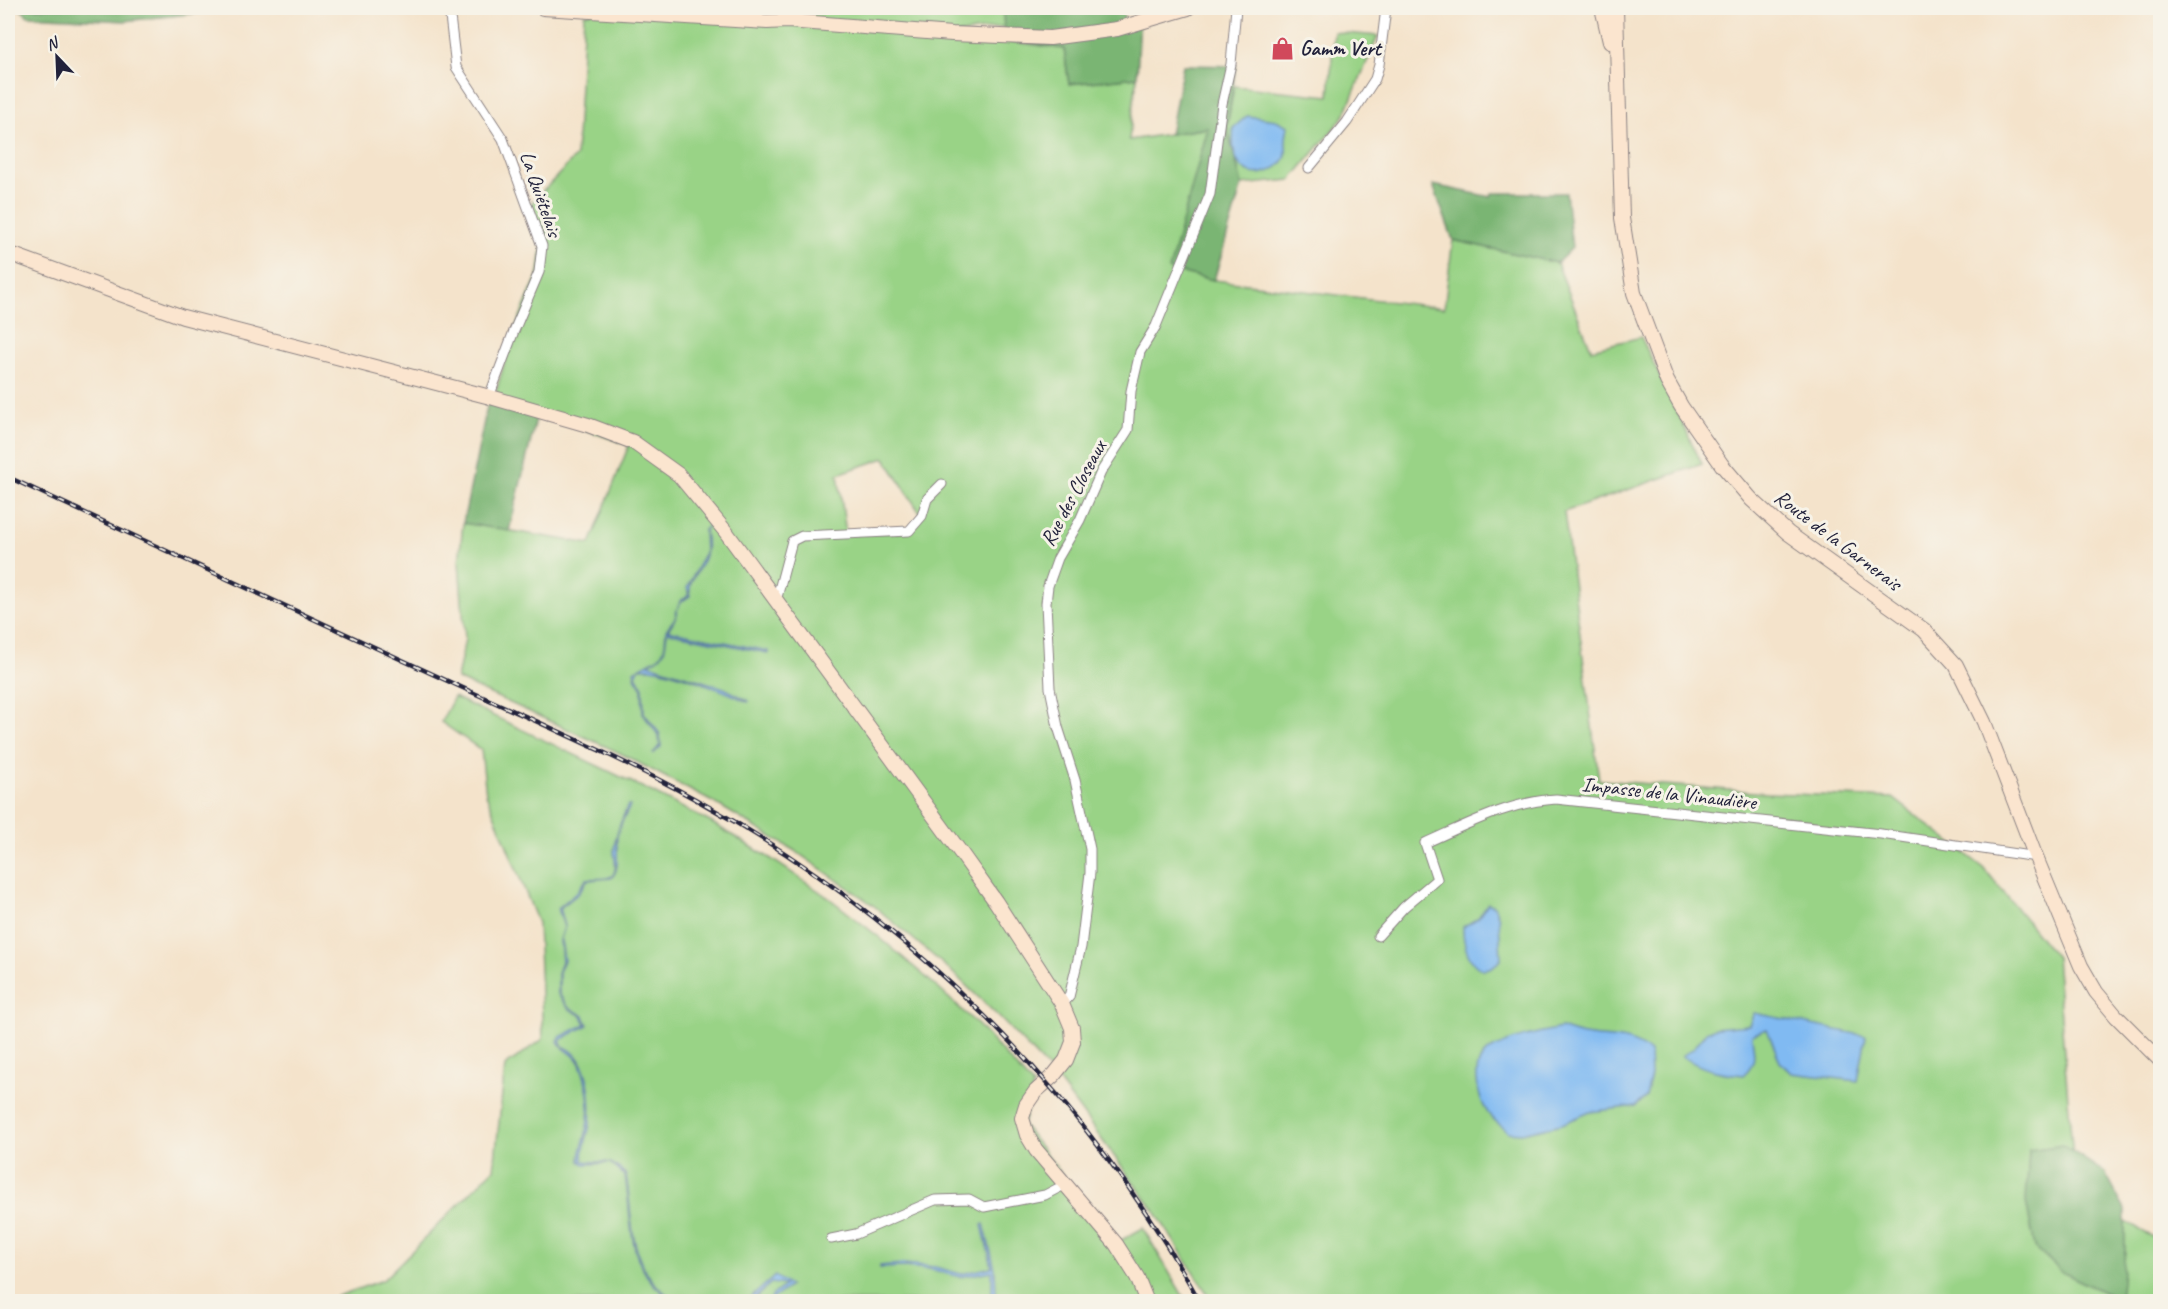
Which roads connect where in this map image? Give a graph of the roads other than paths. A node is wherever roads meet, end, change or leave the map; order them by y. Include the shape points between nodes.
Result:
1 (449, 8) edge
2 (543, 8) edge
3 (1188, 8) edge
4 (1236, 8) edge
5 (1386, 8) edge
6 (1602, 8) edge
7 (1616, 8) edge
8 (1617, 71) junction
9 (1309, 168) dead end
10 (8, 253) edge
11 (489, 397) junction
12 (942, 484) dead end
13 (776, 600) junction
14 (2035, 855) junction
15 (1378, 936) dead end
16 (1062, 1004) junction
17 (2160, 1060) edge
18 (1066, 1184) junction
19 (831, 1239) dead end
20 (1147, 1302) edge

1 - 11 street, La Quiételais via 456,67 503,139 542,246 539,272
2 - 3 main road via 1050,38 1117,29
4 - 16 street, Rue des Closeaux via 1210,194 1156,326 1140,352 1128,430 1101,472 1048,586 1050,688 1090,849 1081,947 1069,997
5 - 9 street via 1375,79 1347,122
6 - 8 main road, Route de la Garnerais
7 - 8 main road, Route de la Garnerais
8 - 14 main road, Route de la Garnerais via 1622,218 1628,259 1634,293 1667,381 1715,456 1751,499 1788,533 1924,630 1956,665 1984,722
10 - 11 main road via 183,317
11 - 13 main road via 633,442 679,475
12 - 13 street via 927,498 922,516 909,531 802,536 792,541
13 - 16 main road via 996,902
14 - 15 street, Impasse de la Vinaudière via 1556,799 1532,801 1498,811 1425,843 1437,879
14 - 17 main road, Route de la Garnerais via 2081,966 2096,992
16 - 18 main road via 1073,1042 1066,1060 1026,1105 1023,1125 1030,1141
18 - 19 street via 1046,1195 984,1207 969,1199 936,1200 856,1234
18 - 20 main road via 1116,1244

